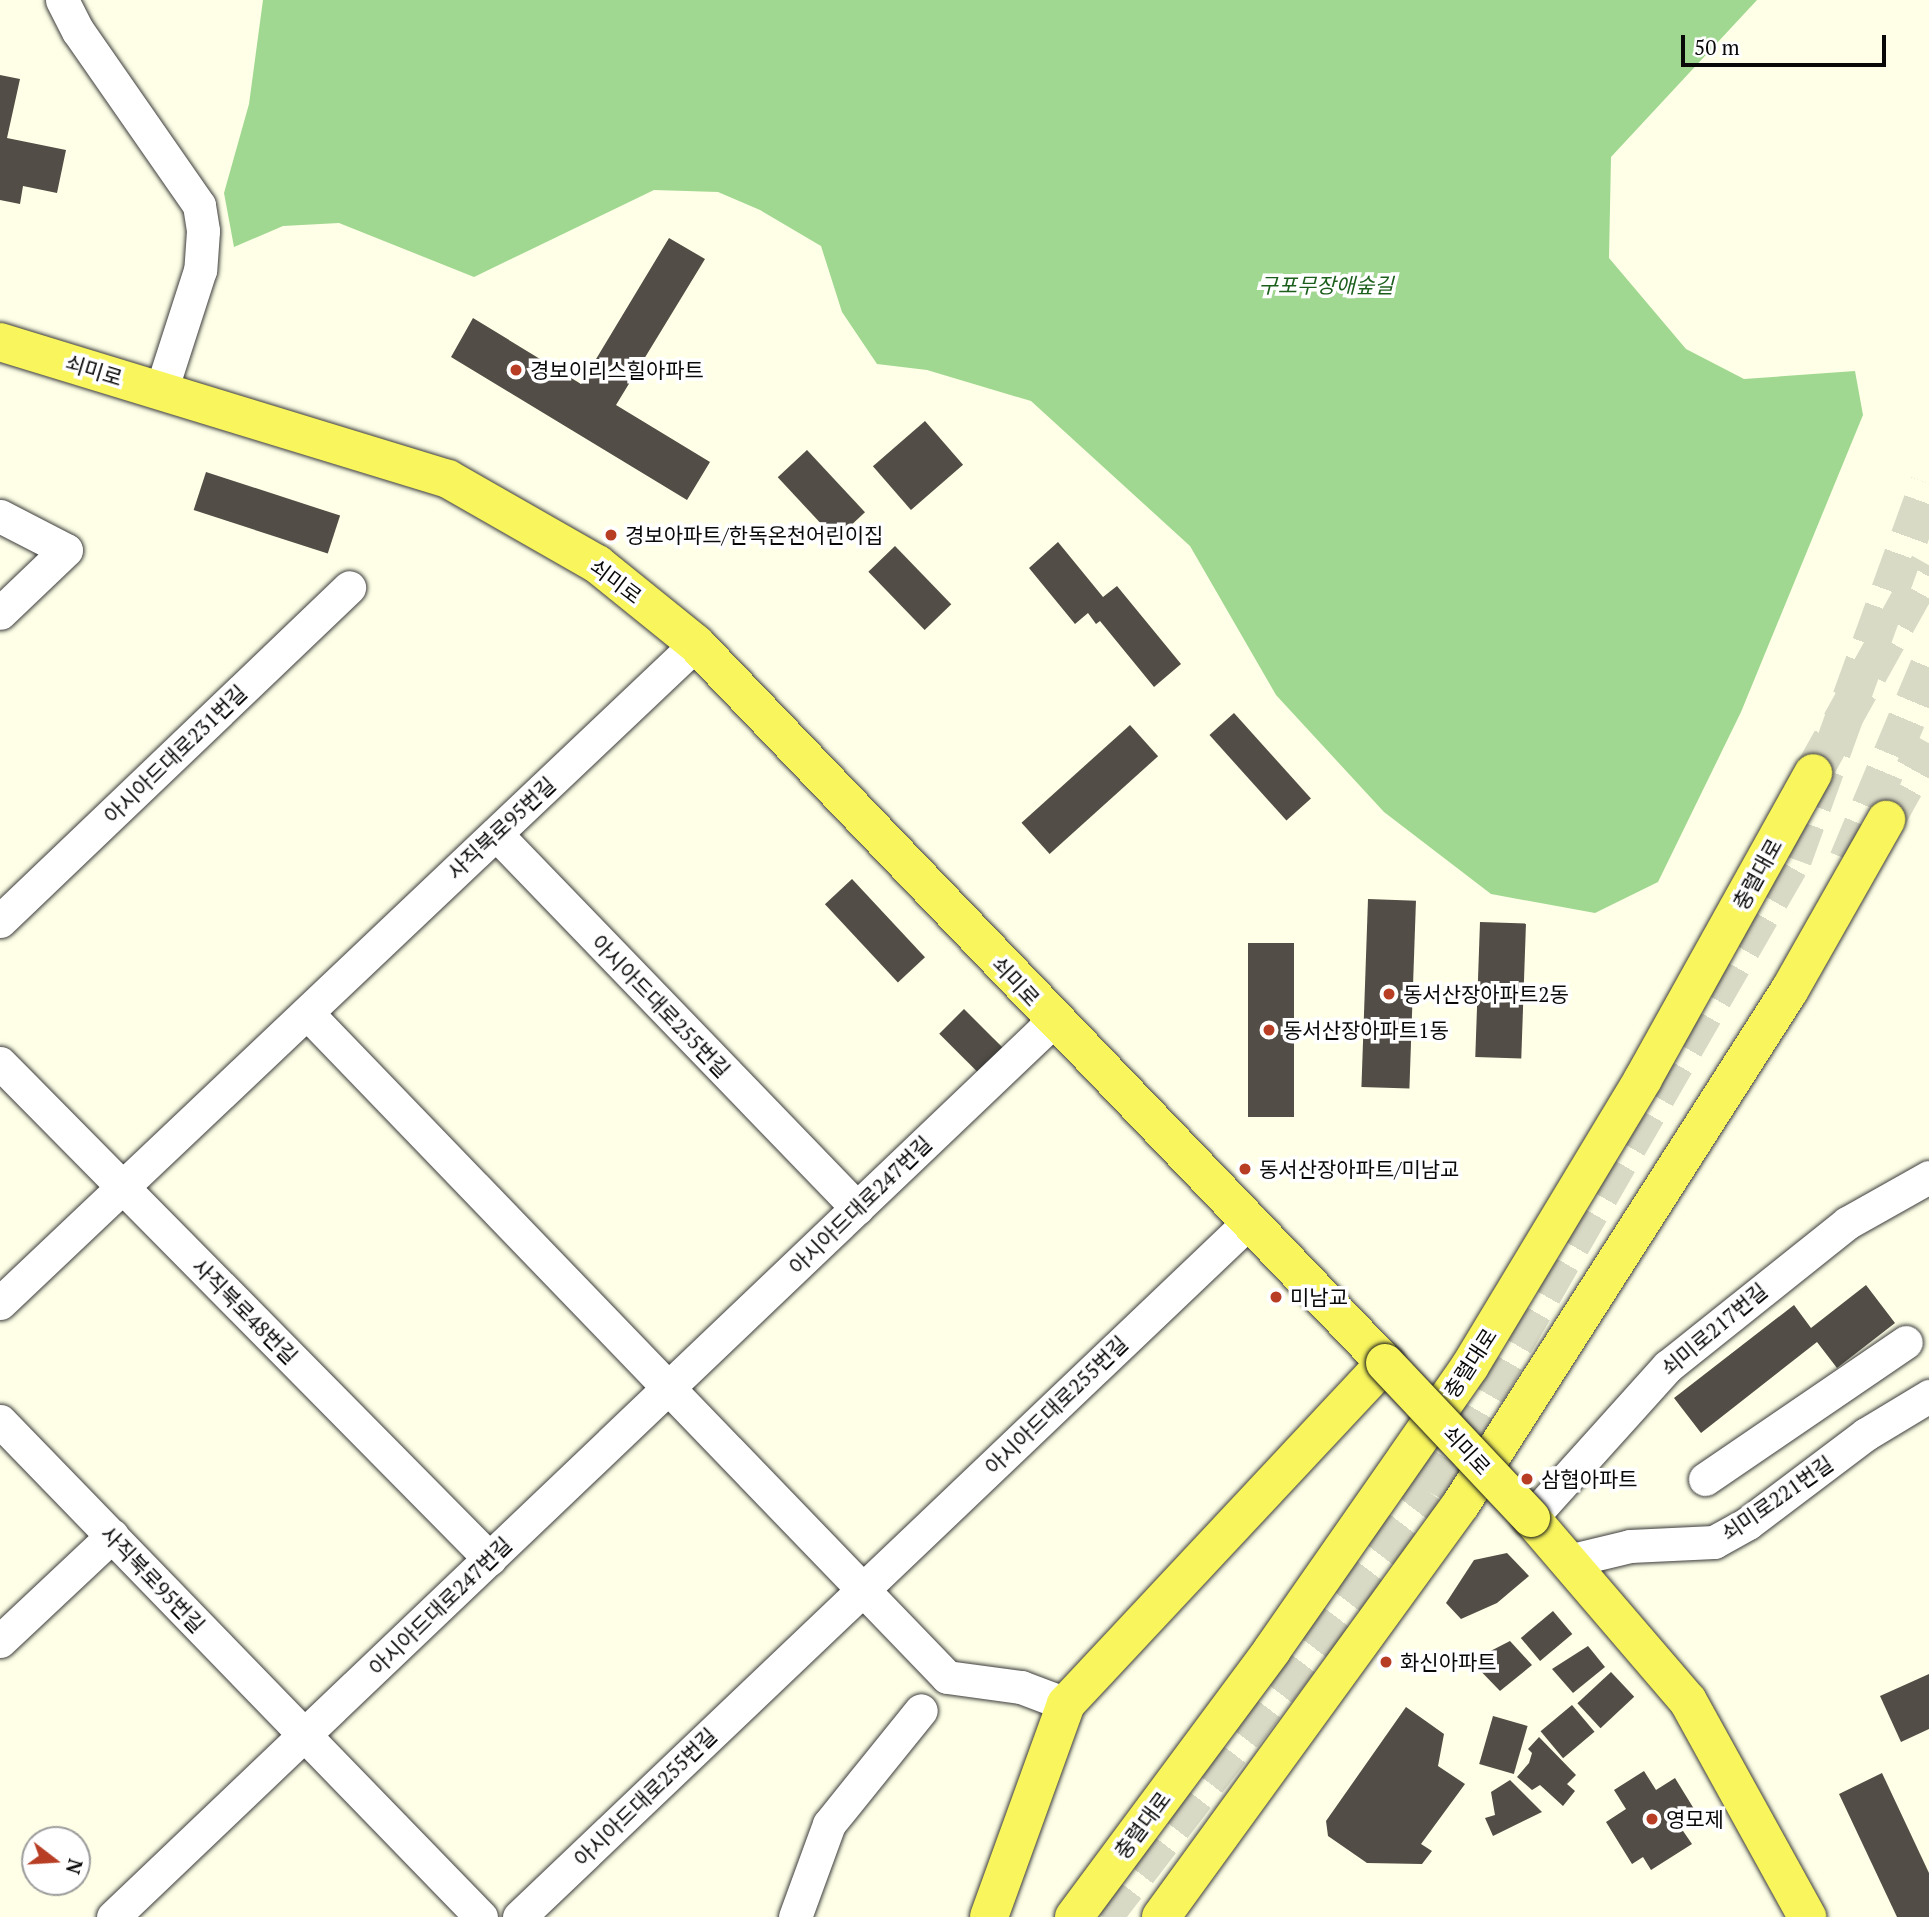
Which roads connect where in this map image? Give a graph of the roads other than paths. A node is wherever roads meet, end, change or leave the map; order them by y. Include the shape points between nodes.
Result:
1 (62, 0) edge
2 (0, 342) edge
3 (161, 391) junction
4 (0, 516) edge
5 (349, 587) dead end
6 (0, 613) edge
7 (696, 643) junction
8 (1813, 773) tunnel mouth
9 (1886, 820) tunnel mouth
10 (496, 834) junction
11 (0, 921) edge
12 (307, 1013) junction
13 (1054, 1020) junction
14 (0, 1063) edge
15 (1929, 1177) edge
16 (122, 1187) junction
17 (857, 1208) junction
18 (1251, 1220) junction
19 (0, 1303) edge
20 (1906, 1342) dead end
21 (1385, 1363) junction
22 (667, 1390) junction
23 (1826, 1396) junction
24 (1929, 1396) edge
25 (0, 1422) edge
26 (1859, 1441) junction
27 (1705, 1479) dead end
28 (1531, 1518) junction
29 (112, 1536) junction
30 (490, 1559) junction
31 (1568, 1561) junction
32 (862, 1590) junction
33 (0, 1641) edge
34 (1066, 1704) junction
35 (921, 1710) dead end
36 (305, 1736) junction
37 (128, 1912) edge
38 (481, 1917) edge
39 (519, 1917) edge
40 (795, 1917) edge
41 (989, 1917) edge
42 (1074, 1917) edge
43 (1161, 1917) edge
44 (1807, 1917) edge

1 - 3 street via 78,31 199,205 203,231 200,270
2 - 3 main road, 쇠미로
3 - 7 main road, 쇠미로 via 448,479 597,564
4 - 6 street via 66,550
5 - 11 street, 아시아드대로231번길
7 - 10 street, 사직북로95번길
7 - 13 main road, 쇠미로
8 - 42 main road, 충렬대로 via 1643,1079 1470,1366 1272,1650
9 - 43 main road via 1774,1014 1461,1504
10 - 12 street, 사직북로95번길
10 - 17 street, 아시아드대로255번길
12 - 16 street, 사직북로95번길
12 - 22 street
13 - 17 street, 아시아드대로247번길
13 - 18 main road, 쇠미로
14 - 16 street, 사직북로48번길
15 - 28 street, 쇠미로217번길 via 1847,1223 1668,1366
16 - 19 street, 사직북로95번길
16 - 30 street, 사직북로48번길
17 - 22 street, 아시아드대로247번길
18 - 21 main road, 쇠미로
18 - 32 street, 아시아드대로255번길
20 - 23 street
21 - 28 main road, 쇠미로, bridge
21 - 34 main road
22 - 30 street, 아시아드대로247번길
22 - 32 street
23 - 26 street
23 - 27 street
24 - 26 street, 쇠미로221번길
25 - 29 street, 사직북로95번길
26 - 31 street, 쇠미로221번길 via 1748,1523 1714,1542 1630,1546
28 - 31 main road, 쇠미로
29 - 33 street
29 - 36 street, 사직북로95번길
30 - 36 street, 아시아드대로247번길
31 - 44 main road, 쇠미로 via 1689,1701
32 - 34 street via 947,1677 1021,1688
32 - 39 street, 아시아드대로255번길
34 - 41 main road
35 - 40 street via 829,1824
36 - 37 street, 아시아드대로247번길
36 - 38 street

